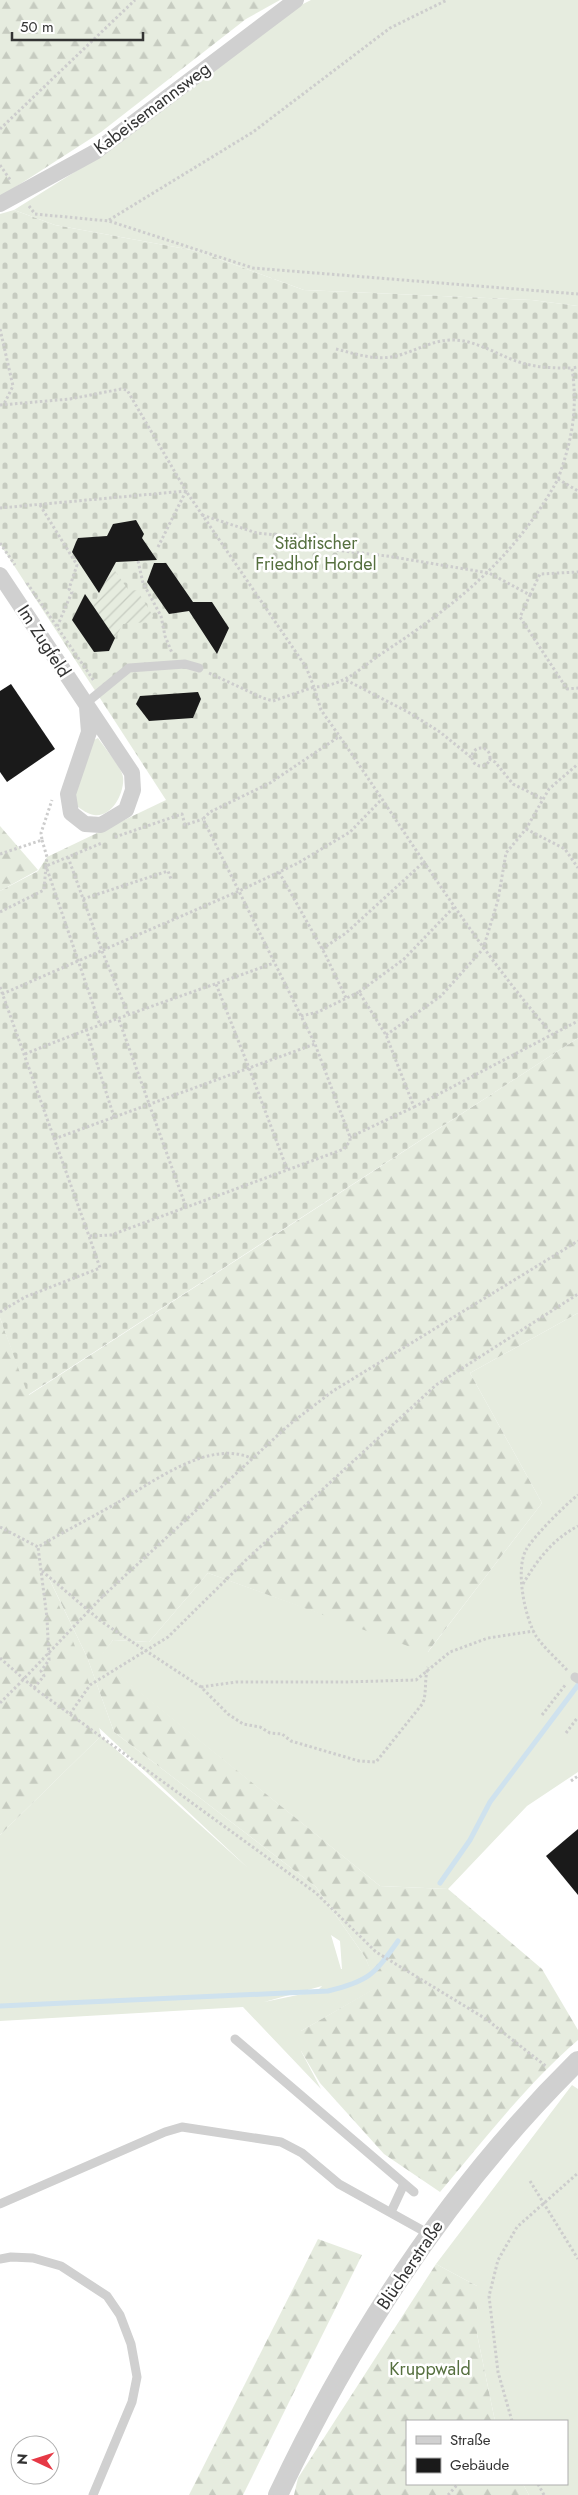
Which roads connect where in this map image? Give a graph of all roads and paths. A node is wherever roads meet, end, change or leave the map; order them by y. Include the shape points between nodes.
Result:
1 (135, 0) edge
2 (296, 0) edge
3 (447, 0) edge
4 (0, 129) edge
5 (20, 194) junction
6 (0, 204) edge
7 (109, 221) junction
8 (578, 294) edge
9 (0, 329) edge
10 (336, 349) dead end
11 (578, 367) edge
12 (572, 368) junction
13 (2, 405) edge
14 (558, 479) junction
15 (186, 491) junction
16 (578, 492) edge
17 (40, 505) junction
18 (0, 508) edge
19 (202, 515) junction
20 (0, 543) edge
21 (158, 547) dead end
22 (138, 561) dead end
23 (20, 572) dead end
24 (578, 572) edge
25 (489, 573) junction
26 (0, 575) edge
27 (25, 579) dead end
28 (530, 595) junction
29 (57, 627) junction
30 (178, 665) junction
31 (199, 668) joint
32 (346, 680) junction
33 (314, 687) junction
34 (578, 688) edge
35 (101, 691) junction
36 (86, 706) junction
37 (340, 736) junction
38 (472, 758) junction
39 (489, 759) junction
40 (578, 764) edge
41 (382, 799) junction
42 (543, 799) junction
43 (203, 820) junction
44 (526, 829) junction
45 (42, 840) dead end
46 (68, 857) junction
47 (425, 861) junction
48 (46, 866) junction
49 (578, 868) edge
50 (279, 872) junction
51 (171, 879) dead end
52 (239, 892) junction
53 (83, 900) junction
54 (455, 906) junction
55 (0, 912) edge
56 (322, 949) junction
57 (483, 949) junction
58 (102, 951) junction
59 (77, 962) junction
60 (274, 963) junction
61 (216, 984) junction
62 (0, 987) edge
63 (359, 992) junction
64 (2, 994) junction
65 (346, 998) junction
66 (129, 1016) junction
67 (301, 1016) junction
68 (119, 1020) junction
69 (578, 1021) edge
70 (100, 1025) junction
71 (86, 1029) junction
72 (552, 1034) junction
73 (386, 1036) junction
74 (315, 1044) junction
75 (24, 1054) junction
76 (248, 1068) junction
77 (148, 1105) junction
78 (414, 1107) junction
79 (114, 1117) junction
80 (350, 1137) junction
81 (54, 1139) junction
82 (288, 1169) junction
83 (186, 1207) junction
84 (89, 1236) junction
85 (578, 1241) edge
86 (578, 1294) edge
87 (0, 1312) edge
88 (251, 1458) junction
89 (578, 1495) edge
90 (578, 1526) edge
91 (0, 1527) edge
92 (38, 1548) junction
93 (42, 1571) junction
94 (523, 1584) junction
95 (534, 1631) junction
96 (148, 1651) junction
97 (0, 1658) edge
98 (428, 1667) junction
99 (574, 1679) edge
100 (202, 1687) junction
101 (34, 1688) junction
102 (0, 1703) edge
103 (70, 1714) junction
104 (542, 1715) dead end
105 (578, 1716) edge
106 (566, 1733) dead end
107 (578, 1776) edge
108 (571, 1781) dead end
109 (235, 2039) dead end
110 (578, 2061) edge
111 (545, 2065) dead end
112 (578, 2173) edge
113 (530, 2181) dead end
114 (404, 2184) junction
115 (414, 2192) dead end
116 (545, 2203) junction
117 (0, 2204) edge
118 (391, 2212) junction
119 (429, 2234) junction
120 (0, 2259) edge
121 (578, 2259) edge
122 (512, 2420) edge
123 (457, 2485) edge
124 (93, 2495) edge
125 (278, 2495) edge
126 (448, 2495) edge

1 - 4 path
2 - 5 street, Kabeisemannsweg via 95,152
3 - 7 path via 390,28 253,132
5 - 6 street, Kabeisemannsweg
5 - 7 path via 35,214
7 - 8 path via 254,268
9 - 13 path via 14,386
10 - 12 path via 364,357 394,356 454,340 468,342 520,363
11 - 12 path
12 - 14 path via 577,392 576,413 573,435
13 - 15 path via 128,390
14 - 16 path
14 - 25 path via 524,532
15 - 17 path
15 - 19 path
15 - 21 path
17 - 18 path
17 - 29 path via 77,565 69,589 72,592
19 - 25 path via 257,533 296,537 335,550
19 - 33 path via 306,667
20 - 23 path
22 - 30 path via 143,583 161,616 165,636
24 - 28 path via 540,574
25 - 28 path
25 - 32 path via 436,618
26 - 36 street, Im Zugfeld
27 - 29 path
28 - 34 path via 520,617 567,689
29 - 35 path
30 - 31 lane
30 - 35 lane via 129,668
31 - 33 path via 273,701
32 - 33 path
32 - 38 path via 432,727
33 - 37 path via 318,703
35 - 36 lane
36 - 36 street, Im Zugfeld via 89,732 68,794 71,813 85,824 101,825 126,810 133,790 132,773
37 - 41 path
37 - 43 path via 284,774 210,812
38 - 39 path via 474,763 482,766
38 - 39 path via 476,750 482,748 489,753
39 - 42 path via 513,784
40 - 42 path via 559,779
41 - 47 path
41 - 50 path via 350,832
42 - 44 path
43 - 46 path via 185,825 182,814
43 - 52 path
44 - 49 path via 565,850
44 - 57 path via 506,853 498,900
45 - 48 path
46 - 48 path
46 - 53 path
47 - 54 path
47 - 56 path via 346,933
48 - 55 path via 44,890
48 - 59 path
50 - 52 path
50 - 56 path
51 - 53 path via 168,870
52 - 58 path
52 - 60 path
53 - 58 path
54 - 57 path
54 - 63 path via 404,959
56 - 65 path
57 - 72 path
57 - 73 path via 441,996
58 - 59 path
58 - 66 path
59 - 64 path
59 - 70 path
60 - 61 path
60 - 67 path
61 - 66 path
61 - 76 path
62 - 64 path
63 - 65 path
63 - 73 path
64 - 75 path
65 - 67 path via 318,1012
66 - 68 path
67 - 74 path
68 - 70 path
68 - 77 path
69 - 72 path
70 - 71 path
71 - 75 path
71 - 79 path
72 - 78 path
73 - 78 path
74 - 76 path
74 - 80 path
75 - 81 path
76 - 77 path
76 - 82 path
77 - 79 path
77 - 83 path
78 - 80 path
79 - 81 path
80 - 82 path via 344,1149
81 - 84 path
82 - 83 path
83 - 84 path via 111,1235
84 - 87 path via 100,1268 25,1297
85 - 88 path via 333,1391
86 - 96 path via 436,1385 247,1559 168,1637
88 - 92 path via 239,1453 224,1453 193,1460
88 - 102 path, bridge via 103,1596
89 - 94 path via 567,1502 525,1551 521,1570
90 - 94 path via 552,1544
91 - 92 path
92 - 93 path
93 - 96 path via 102,1622
93 - 101 path via 49,1660 41,1671 44,1676
94 - 95 path via 525,1607
95 - 98 path via 488,1638 450,1652
95 - 99 path
96 - 100 path
96 - 103 path via 90,1685
97 - 101 path
98 - 100 path via 416,1680 236,1682
98 - 100 path via 423,1703 376,1762 359,1761 243,1724 228,1714
99 - 104 path
101 - 103 path
103 - 111 path via 316,1893 376,1952 486,2019
105 - 106 path
107 - 108 path
109 - 114 lane
110 - 119 street, Blücherstraße via 519,2123
112 - 116 path
113 - 116 path
114 - 115 lane
114 - 118 lane
116 - 121 path
116 - 122 path via 517,2227 498,2260 489,2296 498,2372
117 - 118 lane via 182,2127 281,2142 302,2153 339,2184
118 - 119 lane
119 - 125 street, Blücherstraße via 398,2277 339,2376
120 - 124 lane via 33,2258 61,2266 107,2296 120,2315 131,2344 137,2376 132,2402
123 - 126 path

